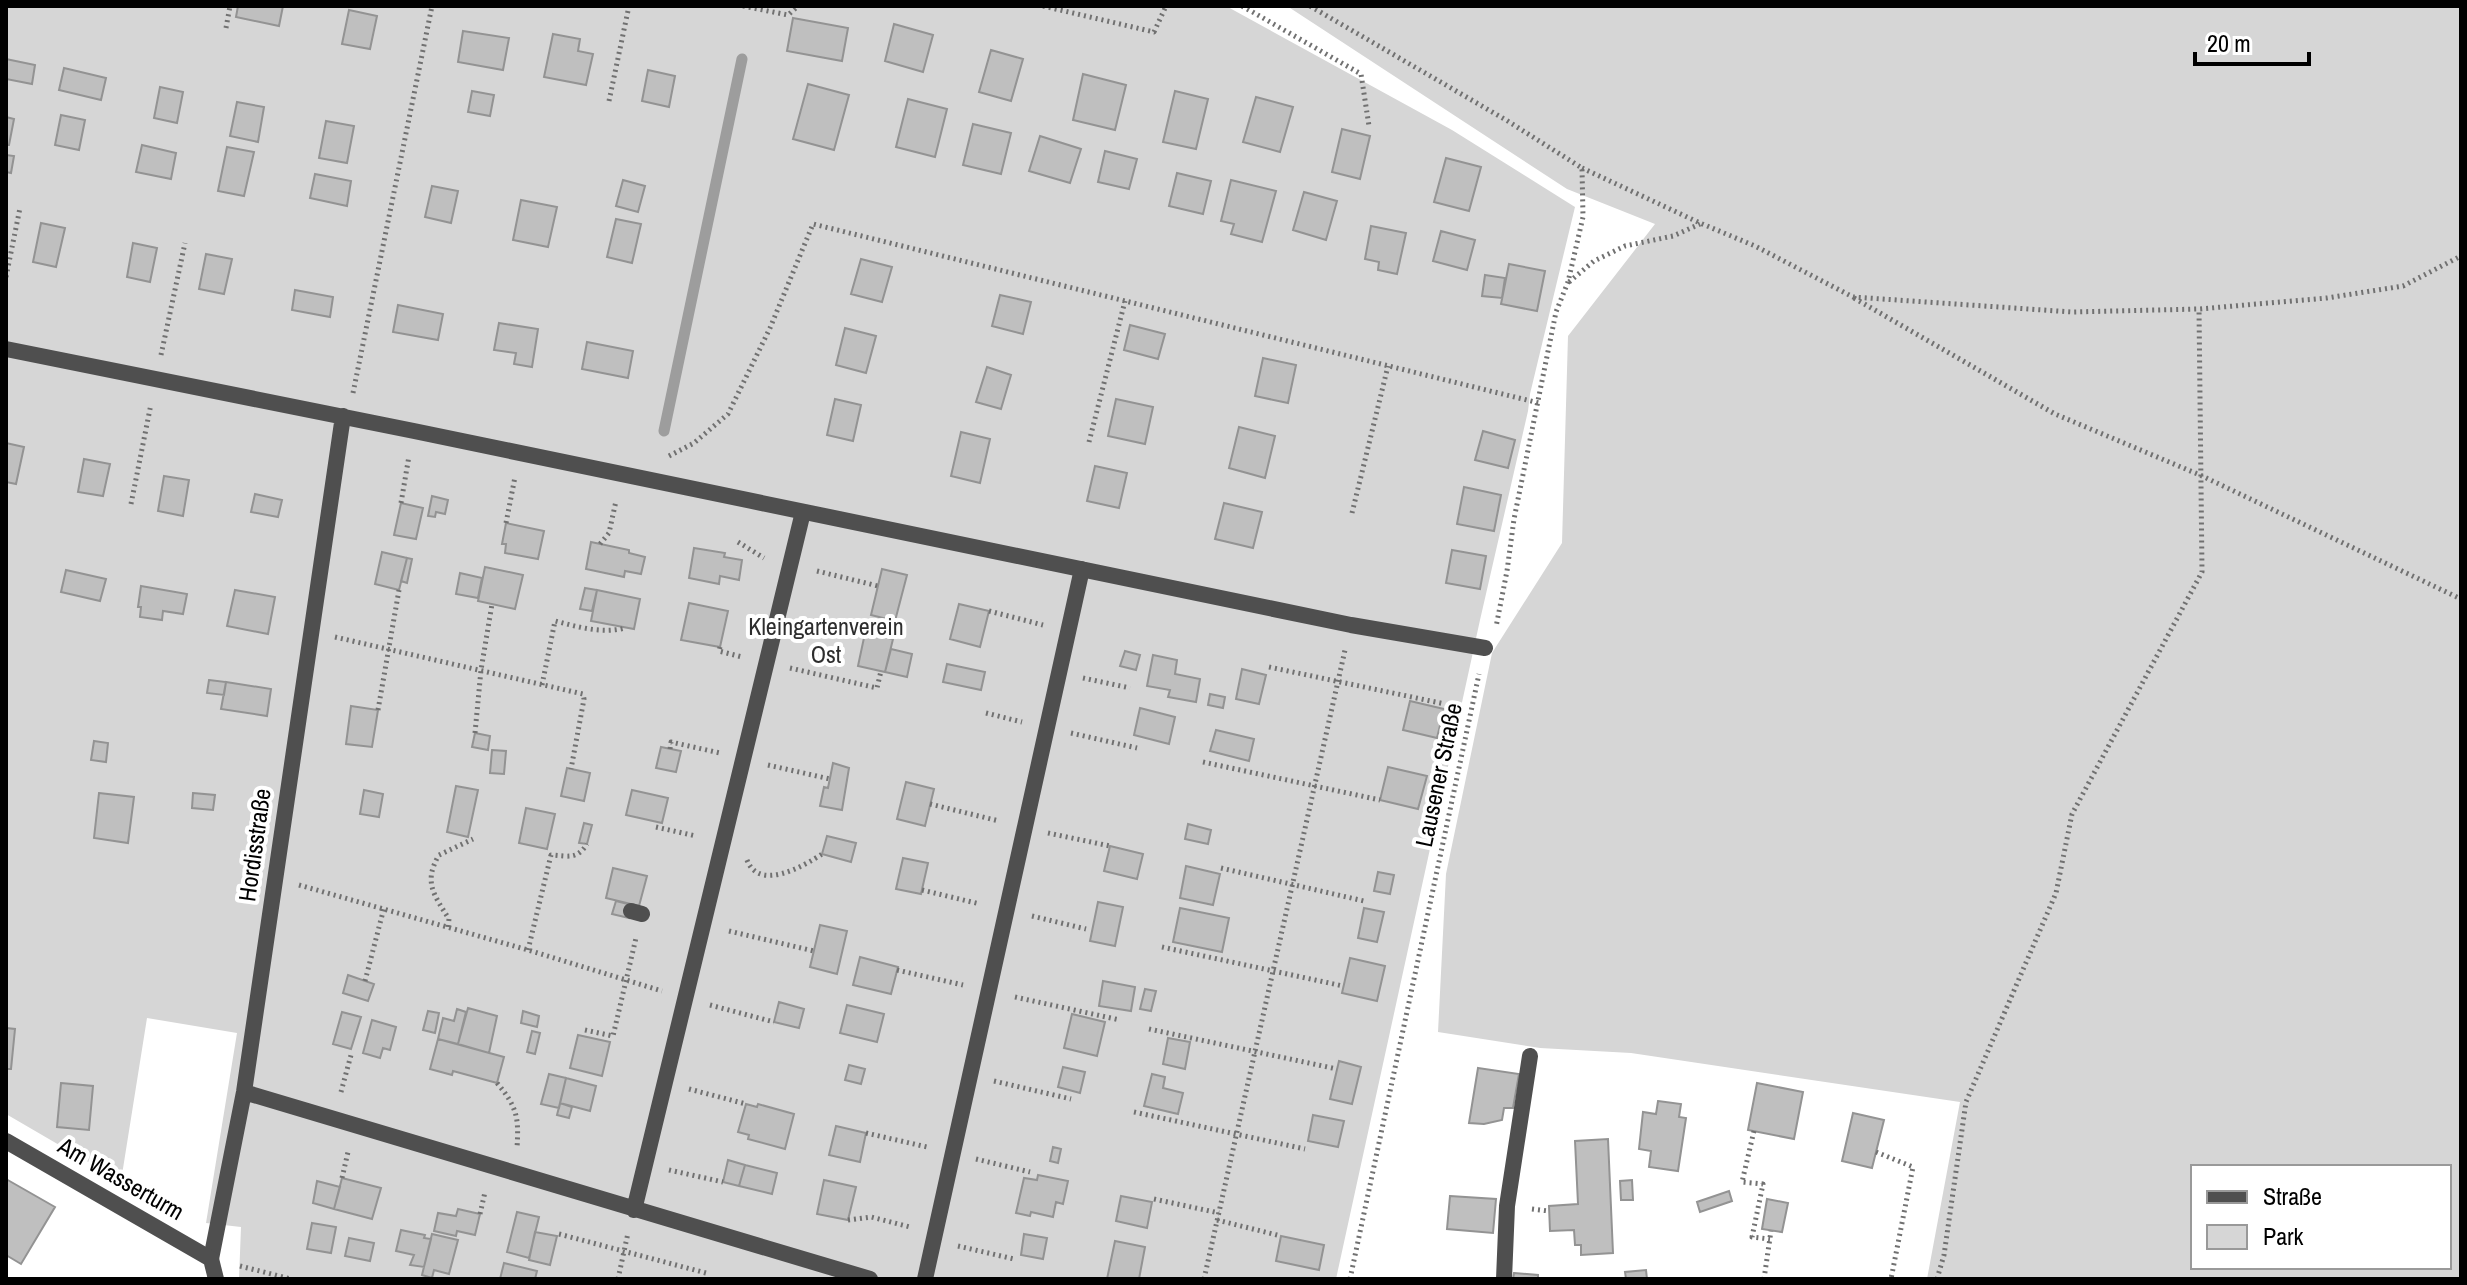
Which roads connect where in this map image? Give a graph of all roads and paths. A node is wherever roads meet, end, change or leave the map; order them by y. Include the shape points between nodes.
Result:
1 (230, 6) edge
2 (432, 6) edge
3 (629, 6) edge
4 (743, 6) edge
5 (798, 6) edge
6 (1043, 6) edge
7 (1166, 6) edge
8 (1242, 6) edge
9 (1310, 6) edge
10 (226, 28) dead end
11 (609, 101) dead end
12 (1369, 126) dead end
13 (1582, 168) junction
14 (20, 208) dead end
15 (1700, 223) junction
16 (2461, 256) edge
17 (6, 277) edge
18 (1568, 282) junction
19 (1853, 297) junction
20 (1125, 301) junction
21 (2199, 309) junction
22 (6, 349) edge
23 (1388, 366) junction
24 (1539, 403) junction
25 (345, 417) junction
26 (414, 431) junction
27 (1089, 442) dead end
28 (519, 453) junction
29 (625, 475) junction
30 (2200, 475) junction
31 (401, 503) dead end
32 (803, 512) junction
33 (1352, 513) dead end
34 (506, 523) dead end
35 (600, 544) dead end
36 (790, 564) junction
37 (1082, 569) junction
38 (878, 586) dead end
39 (399, 590) dead end
40 (2461, 599) edge
41 (492, 604) dead end
42 (989, 611) dead end
43 (1351, 625) junction
44 (625, 628) dead end
45 (1068, 631) junction
46 (311, 632) junction
47 (1485, 648) junction
48 (388, 649) junction
49 (766, 663) junction
50 (1269, 667) dead end
51 (481, 670) junction
52 (881, 671) dead end
53 (1059, 672) junction
54 (1338, 681) junction
55 (542, 685) junction
56 (1130, 688) dead end
57 (1445, 704) dead end
58 (378, 710) dead end
59 (986, 713) dead end
60 (1046, 728) junction
61 (475, 733) dead end
62 (1137, 748) dead end
63 (670, 749) dead end
64 (743, 759) junction
65 (1203, 762) dead end
66 (571, 769) dead end
67 (830, 779) dead end
68 (1315, 787) junction
69 (1380, 800) dead end
70 (656, 827) dead end
71 (473, 839) dead end
72 (723, 841) junction
73 (587, 844) dead end
74 (822, 854) dead end
75 (1221, 868) dead end
76 (275, 879) junction
77 (1293, 884) junction
78 (1364, 901) dead end
79 (384, 908) junction
80 (703, 925) junction
81 (448, 927) junction
82 (1162, 947) dead end
83 (528, 950) junction
84 (814, 951) dead end
85 (1273, 969) junction
86 (626, 980) junction
87 (365, 981) dead end
88 (1343, 986) dead end
89 (685, 998) junction
90 (774, 1022) dead end
91 (1149, 1029) dead end
92 (585, 1030) dead end
93 (1255, 1051) junction
94 (351, 1055) dead end
95 (1530, 1056) dead end
96 (1337, 1069) dead end
97 (970, 1075) junction
98 (665, 1082) junction
99 (497, 1083) dead end
100 (244, 1092) junction
101 (1071, 1099) dead end
102 (746, 1104) dead end
103 (1134, 1112) dead end
104 (334, 1119) junction
105 (1754, 1131) dead end
106 (1237, 1134) junction
107 (6, 1141) edge
108 (1305, 1149) dead end
109 (1876, 1152) dead end
110 (644, 1164) junction
111 (510, 1172) junction
112 (723, 1182) dead end
113 (1154, 1199) dead end
114 (634, 1210) junction
115 (1218, 1217) junction
116 (848, 1220) dead end
117 (1771, 1231) dead end
118 (559, 1234) dead end
119 (934, 1236) junction
120 (1281, 1236) dead end
121 (1770, 1239) junction
122 (624, 1251) junction
123 (211, 1259) junction
124 (1014, 1259) dead end
125 (706, 1273) dead end
126 (216, 1279) edge
127 (291, 1279) edge
128 (618, 1279) edge
129 (870, 1279) edge
130 (925, 1279) edge
131 (1204, 1279) edge
132 (1350, 1279) edge
133 (1504, 1279) edge
134 (1764, 1279) edge
135 (1891, 1279) edge
136 (1937, 1279) edge

1 - 10 path
2 - 25 path
3 - 11 path
4 - 5 path via 788,15
6 - 7 path via 1154,32
8 - 12 path via 1361,74
9 - 13 path
13 - 15 path
13 - 18 path, Lausener Straße via 1583,217
14 - 17 path
15 - 18 path via 1673,236 1625,246
15 - 19 path
16 - 21 path via 2403,286
18 - 24 path, Lausener Straße via 1556,312
19 - 21 path via 2072,312
19 - 30 path via 2055,414
20 - 23 path
20 - 27 path
20 - 29 path via 813,224 728,414 694,443
21 - 30 path
22 - 25 street
23 - 24 path
23 - 33 path
24 - 47 path, Lausener Straße via 1497,626
25 - 26 street
25 - 46 street, Hordisstraße
26 - 28 street
26 - 31 path
28 - 29 street
28 - 34 path
29 - 32 street
29 - 35 path via 609,533
30 - 40 path
30 - 136 path via 2202,572 2072,814 2056,893 1966,1102
32 - 36 street
32 - 37 street
36 - 38 path
36 - 49 street
37 - 43 street
37 - 45 street
39 - 48 path
41 - 51 path
42 - 45 path
43 - 47 street
43 - 54 path
44 - 55 path via 601,630 555,621
45 - 53 street
46 - 48 path
46 - 76 street, Hordisstraße
47 - 132 path, Lausener Straße
48 - 51 path
48 - 58 path
49 - 52 path via 877,688
49 - 64 street
50 - 54 path
51 - 55 path
51 - 61 path
53 - 56 path
53 - 60 street
54 - 57 path
54 - 68 path
55 - 66 path via 583,694
59 - 60 path
60 - 62 path
60 - 97 street
63 - 64 path via 671,742
64 - 67 path
64 - 72 street
65 - 68 path
68 - 69 path
68 - 77 path
70 - 72 path
71 - 81 path via 439,855 430,874
72 - 74 path via 742,846 750,868 761,875 790,871
72 - 80 street
73 - 83 path via 573,857 551,855
75 - 77 path
76 - 79 path
76 - 100 street, Hordisstraße
77 - 78 path
77 - 85 path
79 - 81 path
79 - 87 path
80 - 84 path
80 - 89 street
81 - 83 path
82 - 85 path
83 - 86 path
85 - 88 path
85 - 93 path
86 - 89 path
86 - 92 path via 613,1036
89 - 90 path
89 - 98 street
91 - 93 path
93 - 96 path
93 - 106 path
94 - 104 path
95 - 133 street via 1507,1206
97 - 101 path
97 - 119 street
98 - 102 path
98 - 110 street
99 - 111 path via 514,1105 518,1129
100 - 104 street
100 - 123 street, Hordisstraße
103 - 106 path
104 - 111 street
105 - 121 path via 1742,1182 1763,1184 1752,1237
106 - 108 path
106 - 115 path
107 - 123 street, Am Wasserturm
109 - 135 path via 1913,1167
110 - 112 path
110 - 114 street
111 - 114 street
113 - 115 path
114 - 122 path
114 - 129 street
115 - 120 path
115 - 131 path
116 - 119 path via 871,1217
117 - 121 path
118 - 122 path
119 - 124 path
119 - 130 street
121 - 134 path
122 - 125 path
122 - 128 path
123 - 126 street, Hordisstraße
123 - 127 path

